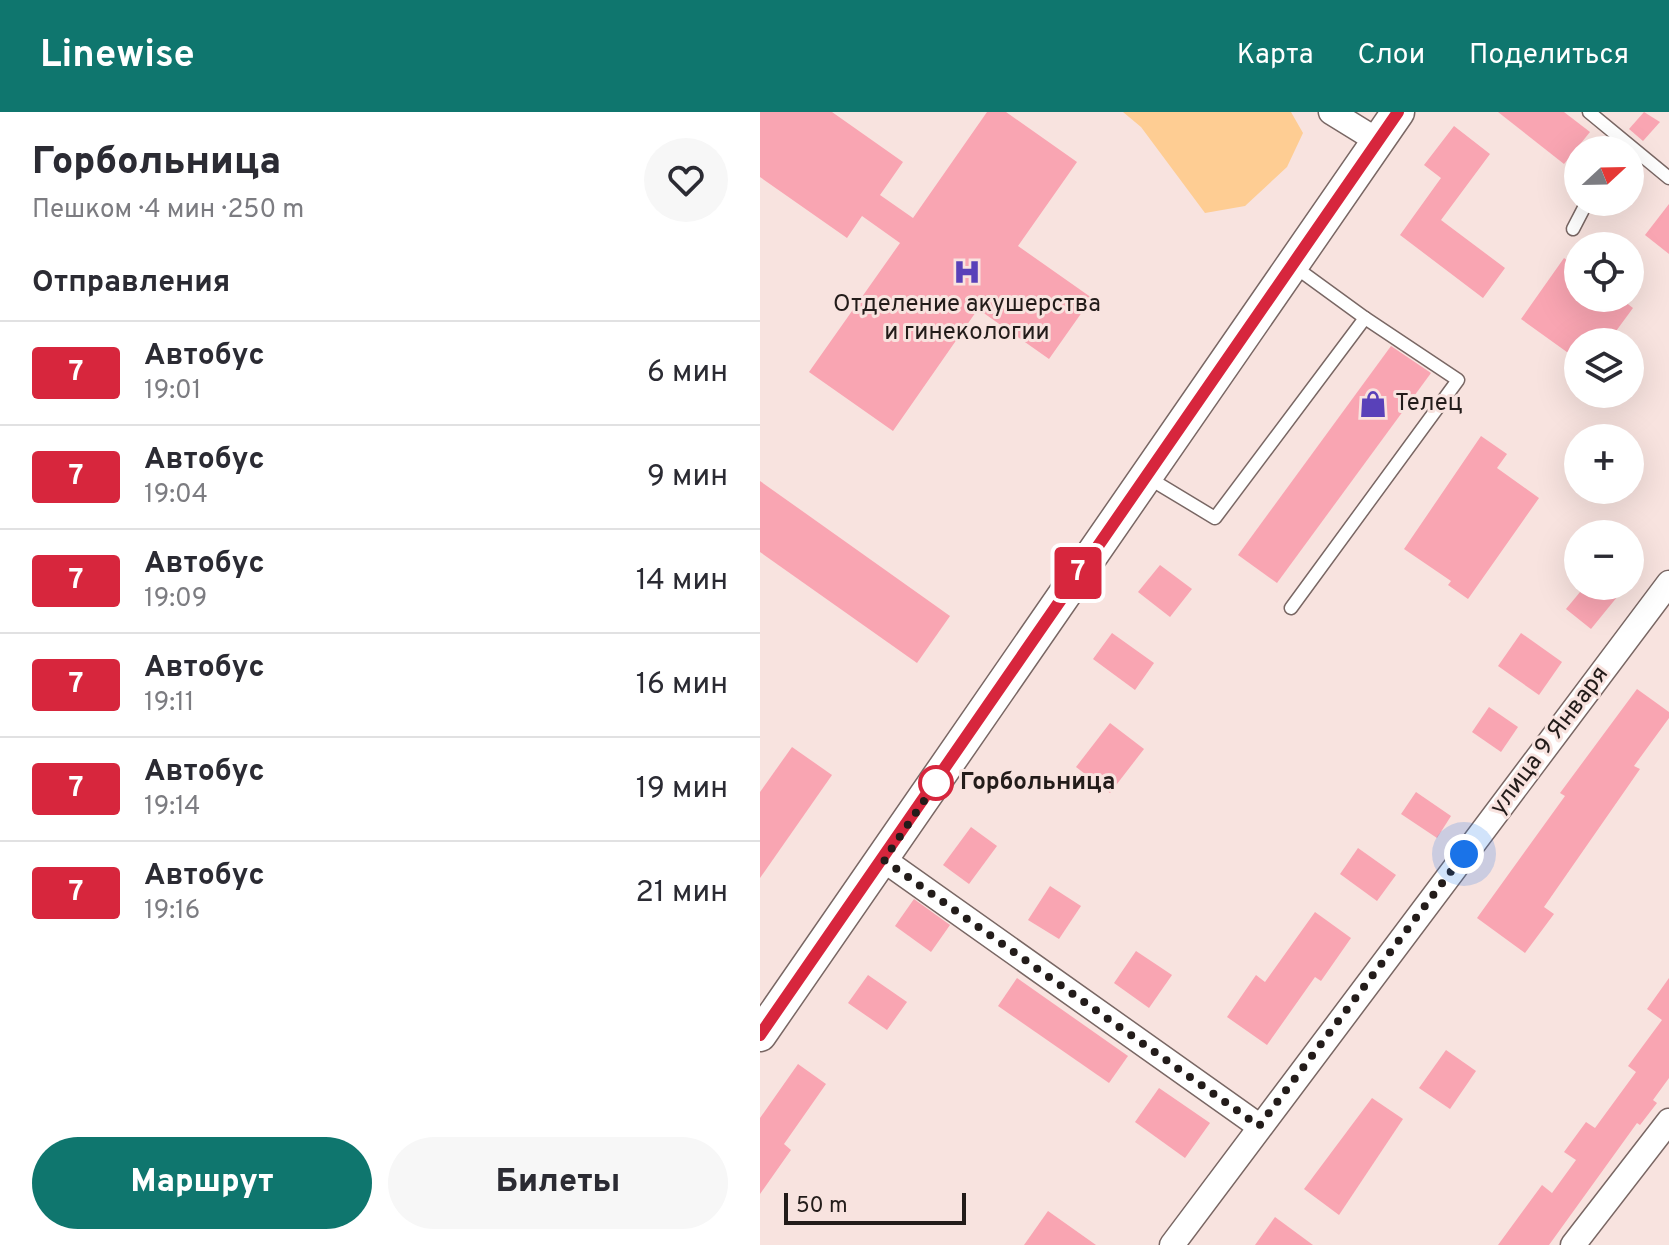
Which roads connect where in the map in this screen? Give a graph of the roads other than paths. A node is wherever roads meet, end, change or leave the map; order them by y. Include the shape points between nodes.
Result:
1 (1331, 112) edge
2 (1398, 112) edge
3 (1589, 112) edge
4 (1610, 136) edge
5 (1378, 141) junction
6 (1644, 162) edge
7 (1669, 178) edge
8 (1580, 216) edge
9 (1573, 229) dead end
10 (1290, 263) junction
11 (1365, 318) junction
12 (1144, 475) junction
13 (1669, 583) edge
14 (1291, 608) dead end
15 (884, 860) junction
16 (760, 1035) edge
17 (1669, 1121) edge
18 (1259, 1126) junction
19 (1172, 1245) edge
20 (1573, 1245) edge

1 - 5 street
2 - 5 street
3 - 4 lane
5 - 10 street
6 - 7 lane
8 - 9 lane
10 - 11 lane
10 - 12 street
11 - 12 lane via 1215,518
11 - 14 lane via 1458,380
12 - 15 street
13 - 18 street, улица 9 Января
15 - 16 street
15 - 18 street
17 - 20 street
18 - 19 street, улица 9 Января

